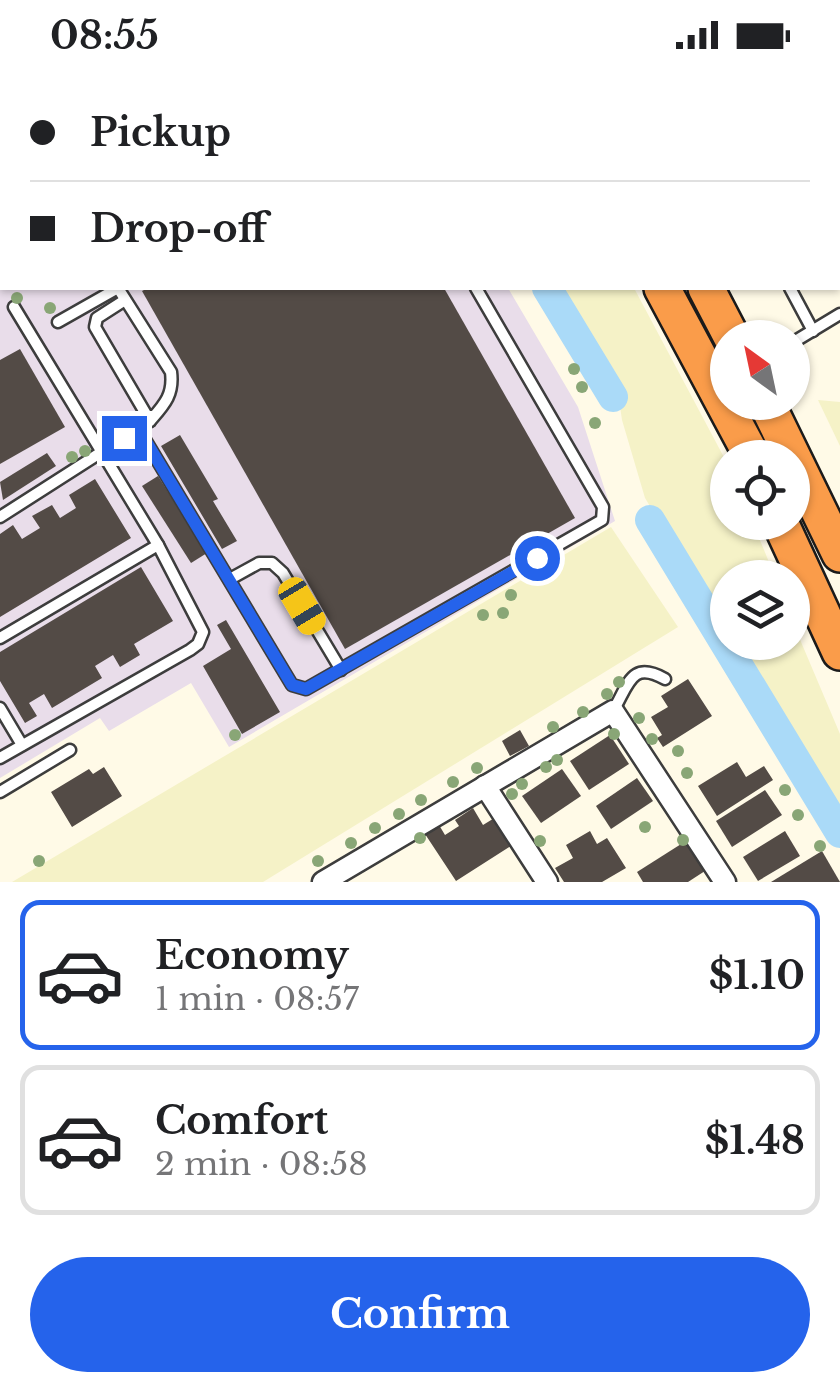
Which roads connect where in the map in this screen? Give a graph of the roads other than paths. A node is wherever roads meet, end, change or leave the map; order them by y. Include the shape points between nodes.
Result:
1 (119, 290) edge
2 (477, 290) edge
3 (663, 290) edge
4 (707, 290) edge
5 (791, 290) edge
6 (100, 292) edge
7 (125, 300) junction
8 (14, 306) dead end
9 (840, 314) edge
10 (723, 320) edge
11 (58, 322) dead end
12 (813, 331) junction
13 (810, 333) edge
14 (775, 420) edge
15 (779, 420) edge
16 (150, 421) junction
17 (138, 428) junction
18 (743, 440) edge
19 (102, 452) junction
20 (840, 508) edge
21 (0, 516) edge
22 (792, 540) edge
23 (794, 540) edge
24 (158, 545) junction
25 (840, 554) edge
26 (230, 579) junction
27 (840, 623) edge
28 (0, 638) edge
29 (840, 652) edge
30 (341, 670) junction
31 (665, 679) dead end
32 (0, 708) edge
33 (614, 710) junction
34 (22, 746) junction
35 (70, 750) dead end
36 (0, 758) edge
37 (485, 786) junction
38 (0, 792) edge
39 (348, 876) edge
40 (322, 882) edge
41 (548, 882) edge
42 (725, 882) edge

1 - 7 lane
2 - 30 lane via 603,507 602,520
3 - 18 highway
4 - 10 highway
5 - 12 lane
6 - 11 lane
7 - 16 lane via 171,372 168,400
7 - 16 lane via 95,327
8 - 19 lane
9 - 12 lane
12 - 13 lane
14 - 25 highway
15 - 20 highway
16 - 17 lane
17 - 19 lane
17 - 26 lane
19 - 21 lane
19 - 24 lane
22 - 29 highway
23 - 27 highway
24 - 28 lane
24 - 34 lane via 203,632 198,644
26 - 30 lane via 272,563
26 - 30 lane via 292,685 306,689
31 - 33 lane via 640,671
32 - 34 lane
33 - 37 street
33 - 42 street
34 - 36 lane
35 - 38 lane
37 - 39 street
37 - 41 street
39 - 40 street

